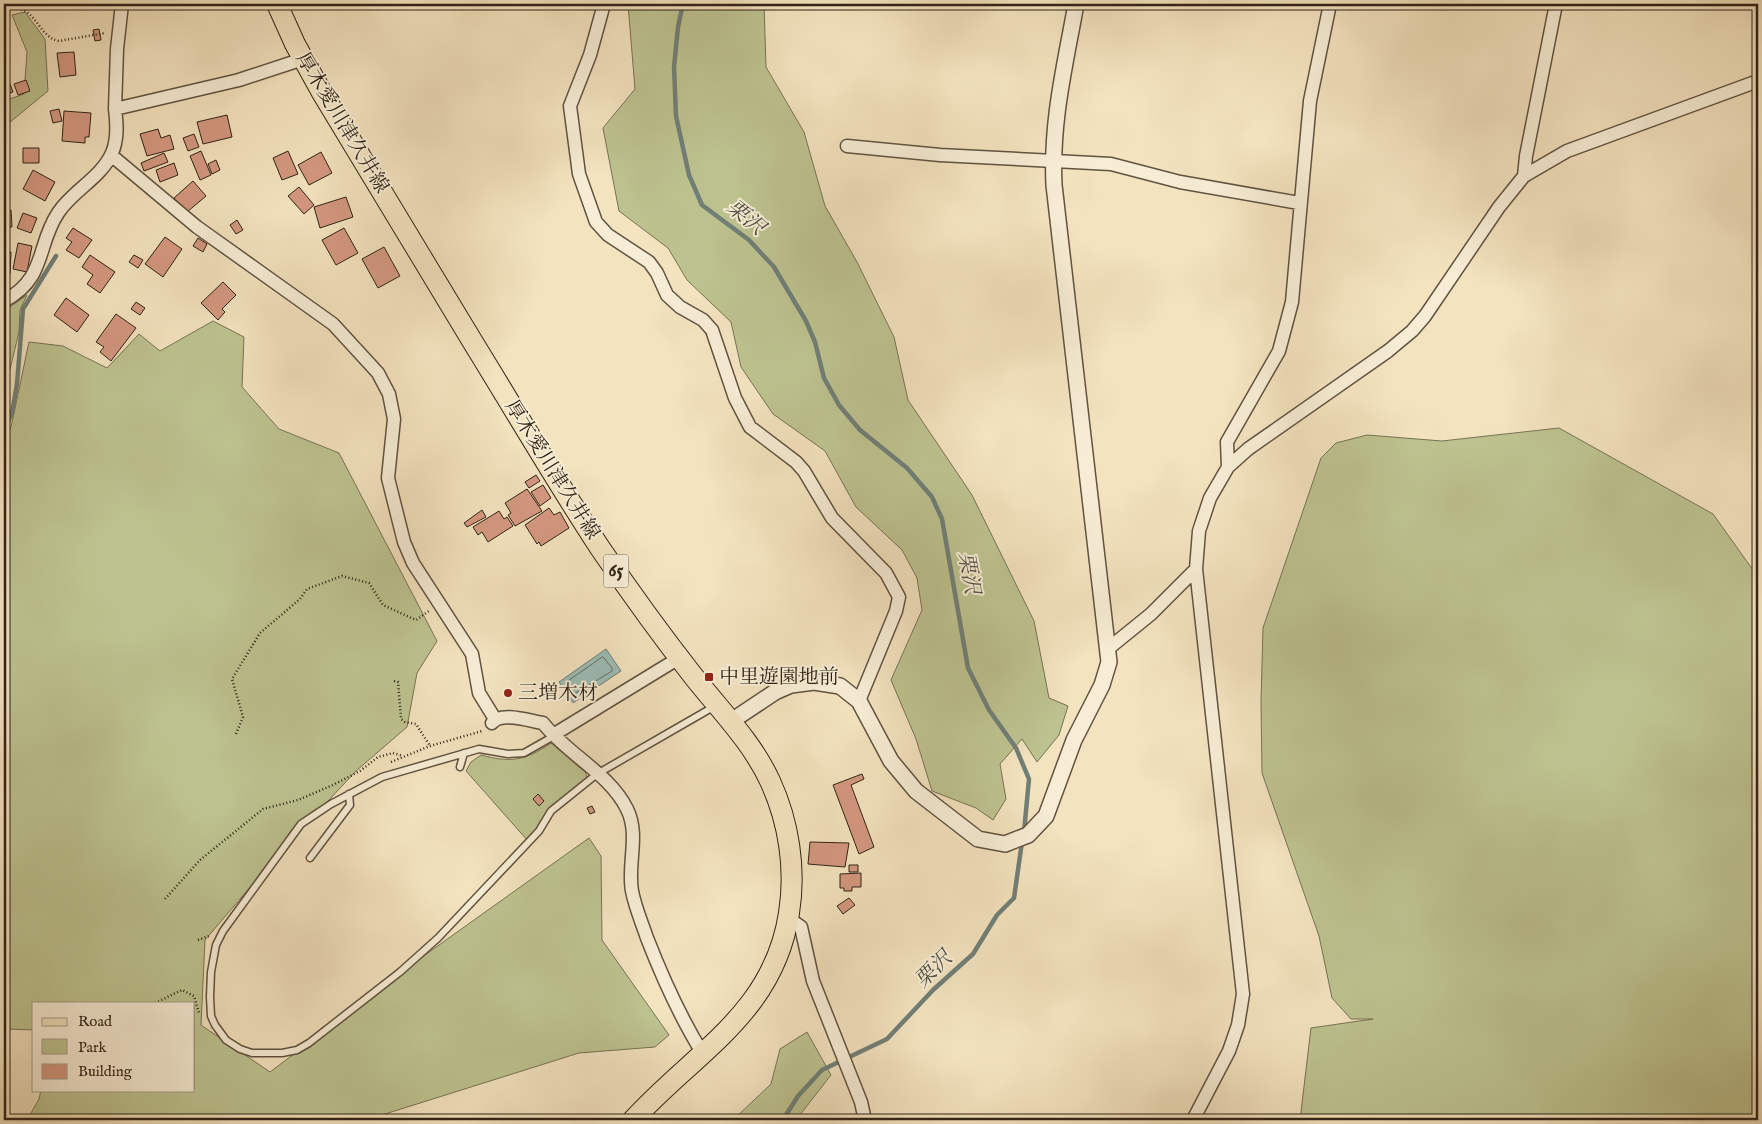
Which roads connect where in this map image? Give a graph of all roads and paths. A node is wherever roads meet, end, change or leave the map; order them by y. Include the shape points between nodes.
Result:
1 (122, 4) edge
2 (277, 4) edge
3 (604, 4) edge
4 (1076, 4) edge
5 (1330, 4) edge
6 (1556, 4) edge
7 (4, 9) edge
8 (119, 33) junction
9 (303, 59) junction
10 (1758, 81) edge
11 (115, 108) junction
12 (847, 146) dead end
13 (111, 155) junction
14 (1053, 162) junction
15 (1524, 176) junction
16 (1299, 203) junction
17 (4, 301) edge
18 (1228, 467) junction
19 (1196, 569) junction
20 (439, 605) junction
21 (1109, 648) junction
22 (679, 658) junction
23 (394, 681) dead end
24 (859, 700) junction
25 (716, 705) junction
26 (494, 721) junction
27 (730, 722) junction
28 (236, 734) dead end
29 (553, 736) junction
30 (430, 746) junction
31 (464, 753) junction
32 (403, 756) junction
33 (460, 767) dead end
34 (597, 774) junction
35 (382, 776) junction
36 (349, 794) junction
37 (310, 858) dead end
38 (164, 899) dead end
39 (788, 918) junction
40 (157, 1002) edge
41 (201, 1019) dead end
42 (703, 1054) junction
43 (633, 1120) edge
44 (865, 1120) edge
45 (1193, 1120) edge

1 - 8 street
2 - 9 main road, 厚木愛川津久井線 / 65
3 - 24 street via 590,55 570,106 579,174 596,222 608,236 649,262 667,295 709,326 716,336 735,398 750,427 800,466 832,518 873,558 896,590 899,597 896,611
4 - 14 street via 1060,82
5 - 16 street via 1310,101
6 - 15 street
7 - 8 path via 16,8 30,14 53,40 104,32
8 - 11 street
9 - 11 street via 231,82
9 - 22 main road, 厚木愛川津久井線 / 65 via 554,476 638,603
10 - 15 street via 1567,151
11 - 13 street via 116,140
12 - 14 street
13 - 17 street via 59,212 34,273 23,288
13 - 20 street via 197,227 333,324 378,373 389,394 394,419 389,486 407,549
14 - 16 street via 1111,164 1180,182
14 - 21 street
15 - 18 street via 1498,207 1412,331 1388,352 1248,449
16 - 18 street via 1292,302 1285,334 1266,376 1227,442
18 - 19 street via 1204,514 1199,531
19 - 21 street via 1151,614
19 - 45 street via 1243,994 1238,1025 1229,1051
20 - 26 street via 472,654 479,693
20 - 28 path via 416,620 383,605 369,583 342,576 307,589 300,599 260,633 232,679 243,717
21 - 24 street via 1107,673 1074,740 1046,816 1023,838 997,844 978,839 916,791 891,761
22 - 25 main road, 厚木愛川津久井線 / 65
22 - 29 street
23 - 30 path via 398,682 401,719 416,724
24 - 27 street via 840,686 814,682 797,684 775,692
25 - 27 main road, 厚木愛川津久井線 / 65
25 - 34 lane
26 - 29 street via 503,717 543,722
26 - 30 path via 487,730
27 - 39 main road, 厚木愛川津久井線 / 65 via 764,769 783,814 790,858
29 - 31 lane via 524,753 479,749
29 - 34 street
30 - 32 path
31 - 33 lane
31 - 35 lane
32 - 35 path via 384,766 380,771
32 - 38 path via 393,753 378,757 333,785 263,810 200,860
34 - 36 lane via 551,811 540,831 438,938 316,1038 297,1050 282,1053 252,1053 240,1049 226,1040 211,1016 211,972 220,937 301,824
34 - 42 street via 622,800 628,812 634,837 630,872 636,906 672,999
35 - 36 lane
36 - 37 lane via 350,805
39 - 42 main road, 厚木愛川津久井線 / 65 via 779,950 762,987 742,1015
39 - 44 street via 801,927 813,981 862,1102
40 - 41 path via 182,990 189,992 194,996
42 - 43 main road, 厚木愛川津久井線 / 65

